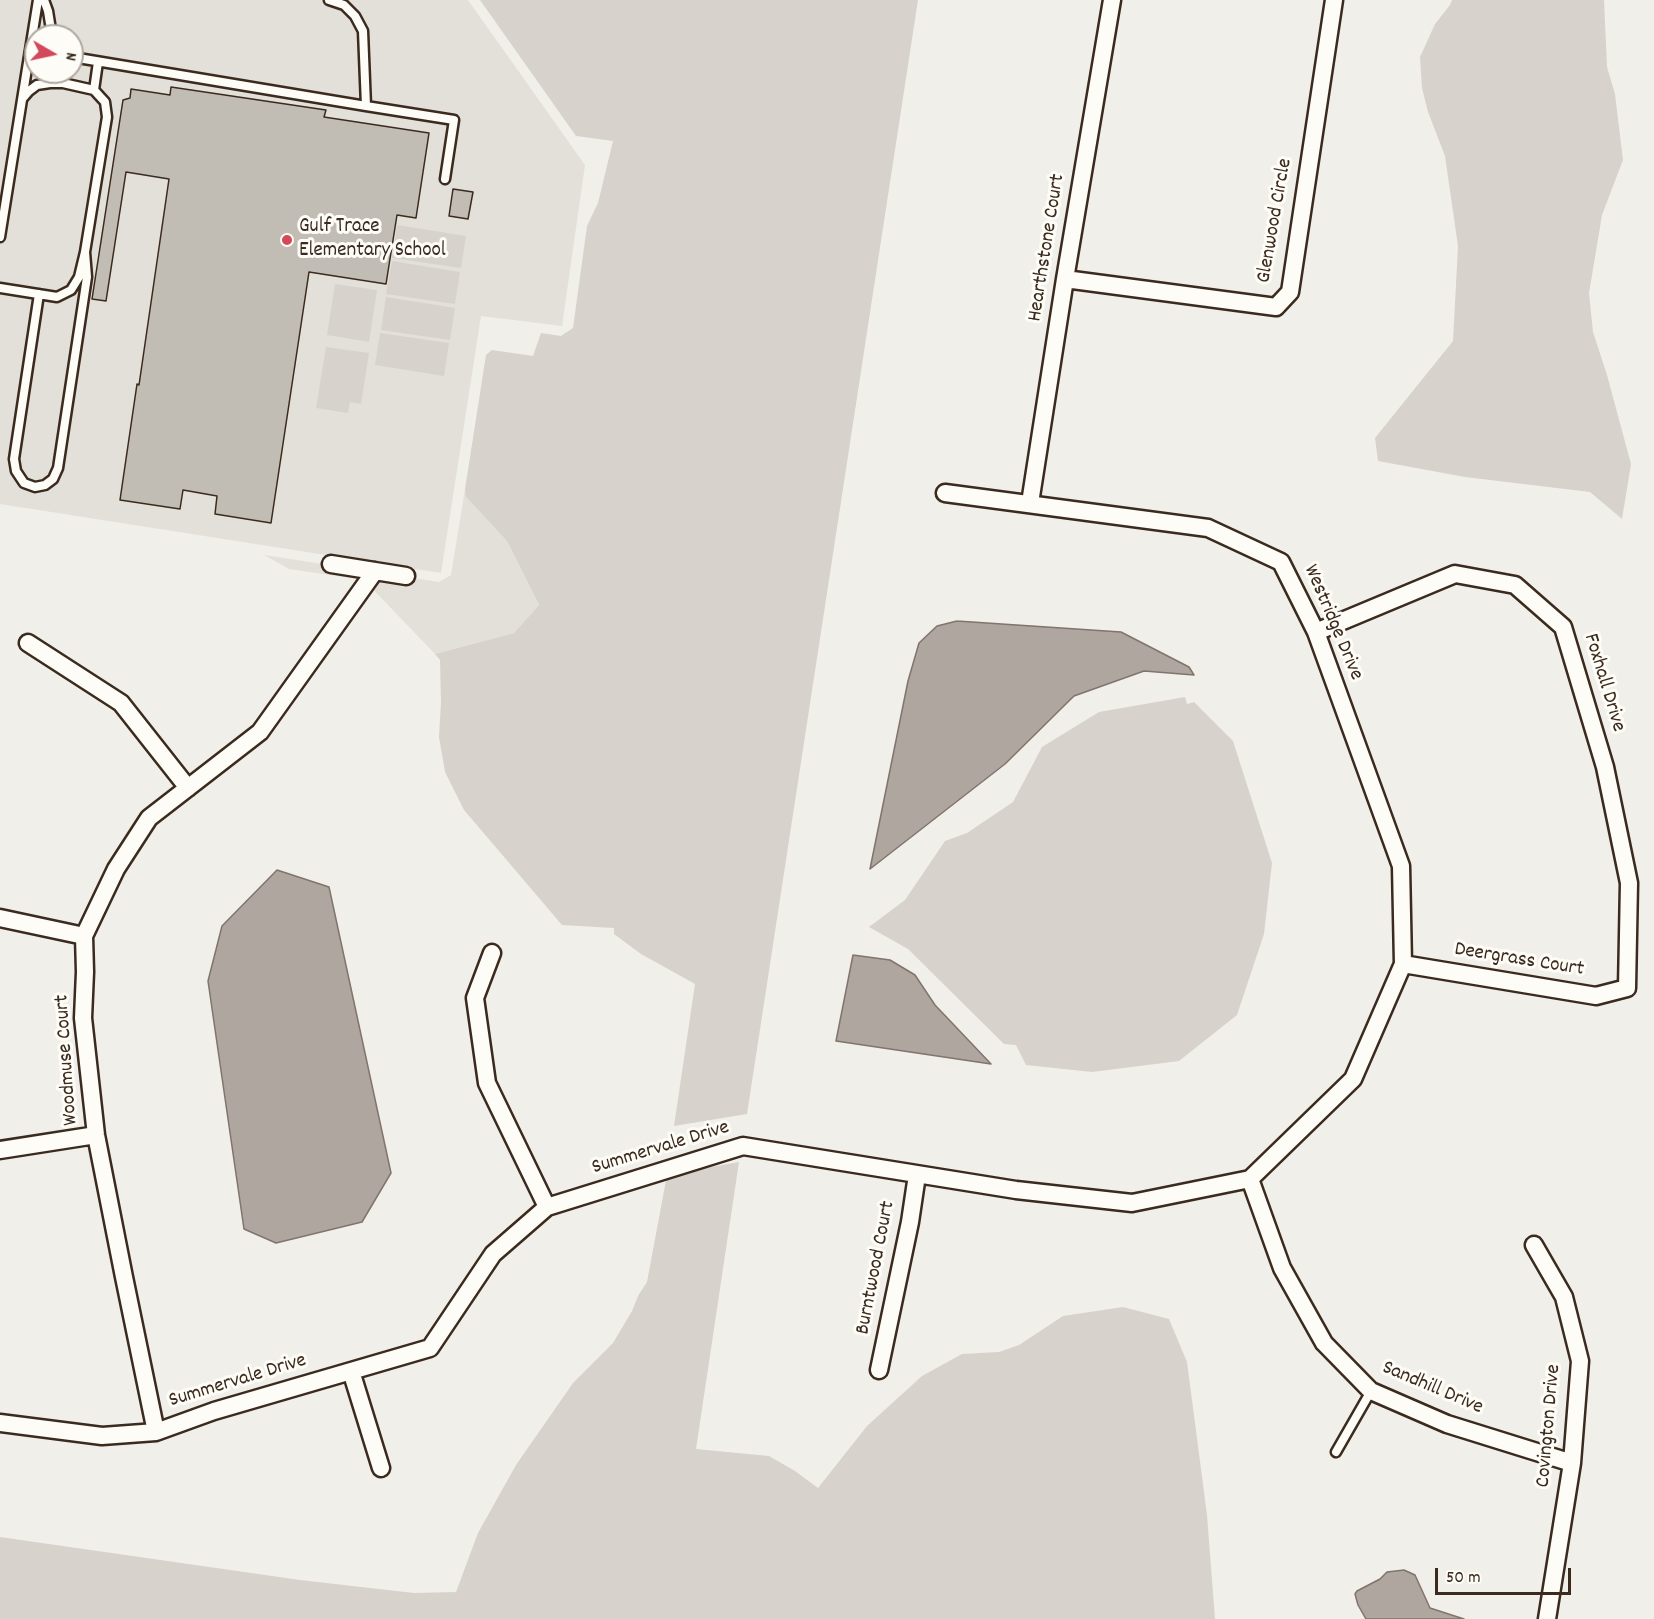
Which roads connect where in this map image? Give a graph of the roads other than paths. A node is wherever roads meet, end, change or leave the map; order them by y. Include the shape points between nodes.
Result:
1 (38, 0) edge
2 (45, 0) edge
3 (49, 0) edge
4 (329, 0) edge
5 (1112, 0) edge
6 (1334, 0) edge
7 (48, 11) junction
8 (50, 24) edge
9 (84, 59) edge
10 (98, 62) junction
11 (94, 90) junction
12 (22, 100) junction
13 (366, 106) junction
14 (445, 179) dead end
15 (0, 237) edge
16 (86, 252) junction
17 (1065, 279) junction
18 (0, 288) edge
19 (39, 294) junction
20 (945, 493) dead end
21 (1030, 503) junction
22 (331, 564) dead end
23 (375, 571) junction
24 (406, 576) dead end
25 (1316, 632) junction
26 (28, 643) dead end
27 (188, 788) junction
28 (0, 918) edge
29 (84, 936) junction
30 (492, 953) dead end
31 (1403, 964) junction
32 (1627, 988) joint
33 (96, 1135) junction
34 (0, 1150) edge
35 (917, 1175) junction
36 (1250, 1179) junction
37 (548, 1207) junction
38 (1534, 1245) dead end
39 (879, 1370) dead end
40 (351, 1371) junction
41 (1371, 1391) junction
42 (0, 1423) edge
43 (156, 1432) junction
44 (1336, 1452) dead end
45 (1572, 1463) junction
46 (381, 1468) dead end
47 (1547, 1619) edge

1 - 12 lane
2 - 7 lane
3 - 7 lane
4 - 13 lane via 344,5 363,31
5 - 17 street, Hearthstone Court
6 - 17 street, Glenwood Circle via 1290,292 1276,307
7 - 8 lane
9 - 10 lane
10 - 11 lane
10 - 13 lane
11 - 12 lane via 50,83 37,85
11 - 16 lane via 105,102 106,117
12 - 15 lane
13 - 14 lane via 454,120
16 - 19 lane via 71,290 57,297
16 - 19 lane via 87,277 58,468 45,485 35,487 24,483 14,459
17 - 21 street, Hearthstone Court
18 - 19 lane
20 - 21 street, Westridge Drive
21 - 25 street, Westridge Drive via 1208,528 1281,562
22 - 23 street
23 - 24 street
23 - 27 street, Woodmuse Court via 260,732
25 - 31 street, Westridge Drive via 1401,866
25 - 32 street, Foxhall Drive via 1455,573 1515,585 1563,627 1605,767 1629,883
26 - 27 street via 121,703
27 - 29 street, Woodmuse Court via 149,818 116,869
28 - 29 street
29 - 33 street, Woodmuse Court via 83,1018
30 - 37 street via 475,998 487,1083
31 - 32 street, Deergrass Court via 1596,996
31 - 36 street via 1353,1079
33 - 34 street
33 - 43 street, Woodmuse Court
35 - 36 street, Summervale Drive via 1016,1191 1132,1203
35 - 37 street, Summervale Drive via 742,1146
35 - 39 street, Burntwood Court
36 - 41 street, Sandhill Drive via 1282,1268 1324,1343
37 - 40 street, Summervale Drive via 493,1254 430,1348
38 - 45 street, Covington Drive via 1564,1297 1580,1361
40 - 43 street, Summervale Drive
40 - 46 street
41 - 44 lane
41 - 45 street, Sandhill Drive via 1447,1424
42 - 43 street, Summervale Drive via 102,1436
45 - 47 street, Covington Drive

